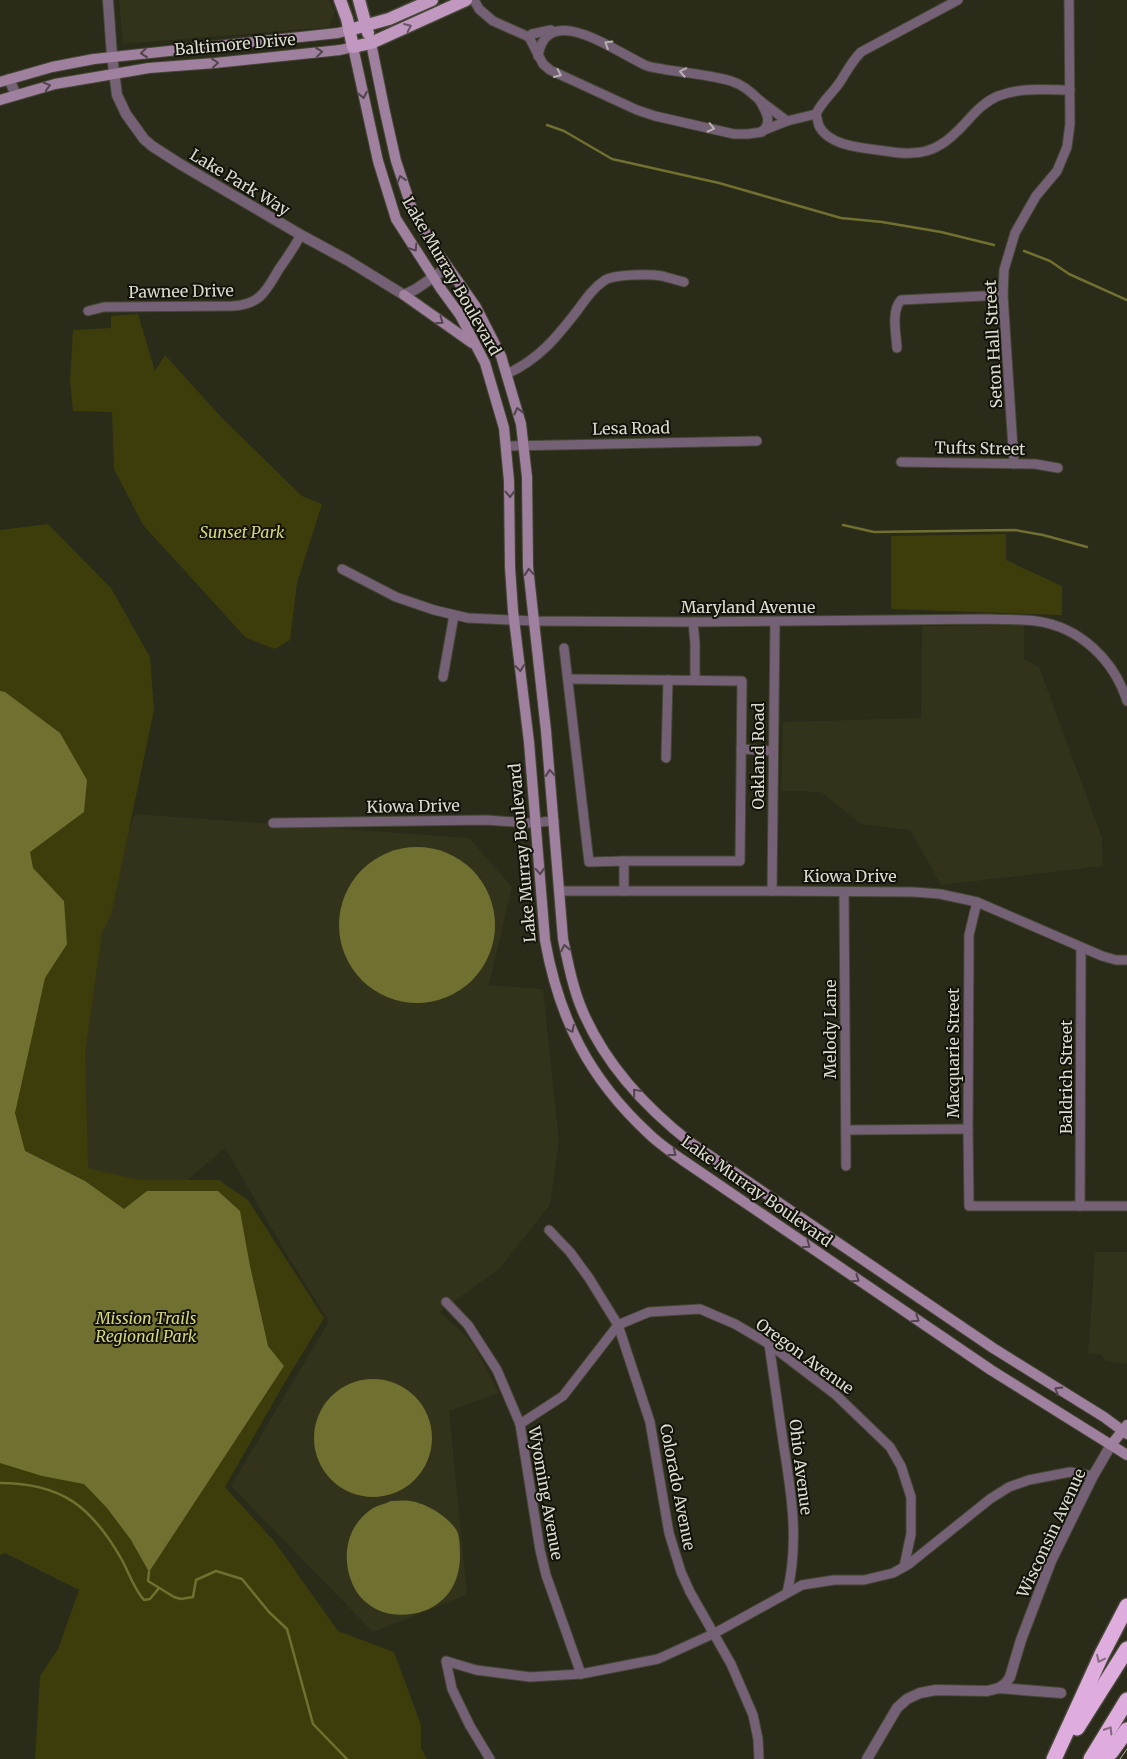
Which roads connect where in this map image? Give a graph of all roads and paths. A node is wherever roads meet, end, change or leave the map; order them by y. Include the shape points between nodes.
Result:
1 (108, 0) edge
2 (340, 0) edge
3 (359, 0) edge
4 (432, 0) edge
5 (466, 0) edge
6 (474, 0) edge
7 (958, 0) edge
8 (1069, 0) edge
9 (367, 26) junction
10 (349, 30) junction
11 (551, 30) junction
12 (529, 37) junction
13 (371, 43) junction
14 (353, 47) junction
15 (112, 56) junction
16 (538, 56) junction
17 (114, 73) junction
18 (4, 81) edge
19 (1070, 90) junction
20 (16, 95) junction
21 (0, 100) edge
22 (760, 101) junction
23 (816, 114) junction
24 (787, 121) junction
25 (762, 132) junction
26 (301, 235) junction
27 (448, 267) junction
28 (433, 277) junction
29 (684, 282) dead end
30 (404, 295) junction
31 (1003, 295) junction
32 (88, 311) dead end
33 (476, 346) junction
34 (897, 348) dead end
35 (507, 374) junction
36 (757, 441) dead end
37 (524, 445) junction
38 (506, 446) junction
39 (901, 462) dead end
40 (1014, 464) junction
41 (1058, 468) dead end
42 (342, 569) dead end
43 (454, 615) junction
44 (514, 620) junction
45 (533, 621) junction
46 (693, 622) junction
47 (775, 622) junction
48 (564, 648) dead end
49 (442, 677) dead end
50 (568, 679) junction
51 (668, 680) junction
52 (695, 680) junction
53 (1127, 701) edge
54 (741, 749) junction
55 (773, 751) junction
56 (666, 758) dead end
57 (554, 821) junction
58 (536, 822) junction
59 (273, 823) dead end
60 (624, 861) junction
61 (772, 890) junction
62 (560, 891) junction
63 (624, 891) junction
64 (844, 892) junction
65 (977, 902) junction
66 (1082, 948) junction
67 (1127, 960) edge
68 (968, 1129) junction
69 (846, 1130) junction
70 (846, 1166) dead end
71 (1080, 1206) junction
72 (1127, 1206) edge
73 (549, 1230) dead end
74 (885, 1276) junction
75 (875, 1292) junction
76 (446, 1302) dead end
77 (618, 1325) junction
78 (769, 1344) junction
79 (993, 1348) junction
80 (986, 1367) junction
81 (520, 1424) junction
82 (1125, 1430) edge
83 (1111, 1445) junction
84 (1127, 1455) edge
85 (1093, 1476) junction
86 (904, 1567) junction
87 (787, 1593) junction
88 (1127, 1606) edge
89 (715, 1633) junction
90 (1127, 1649) edge
91 (581, 1674) junction
92 (999, 1688) junction
93 (1061, 1693) dead end
94 (1127, 1700) edge
95 (1127, 1730) edge
96 (490, 1759) edge
97 (759, 1759) edge
98 (867, 1759) edge
99 (1054, 1759) edge
100 (1059, 1759) edge
101 (1091, 1759) edge
102 (1102, 1759) edge

1 - 15 street, Lake Park Way
2 - 10 main road, Lake Murray Boulevard
3 - 9 main road, Lake Murray Boulevard
4 - 9 main road, Baltimore Drive
13 -> 5 main road, Baltimore Drive
6 - 12 street via 493,21
7 - 23 street via 861,52 820,104
8 - 19 street, Seton Hall Street
9 - 10 main road, Baltimore Drive
9 - 13 main road, Lake Murray Boulevard
10 - 14 main road, Lake Murray Boulevard
10 -> 15 main road, Baltimore Drive
11 - 12 street
11 - 16 street via 540,43
22 -> 11 street via 749,90 732,82 646,66 586,31 570,26
12 - 16 street
13 - 14 main road, Baltimore Drive
27 -> 13 main road, Lake Murray Boulevard via 413,212 403,184
17 -> 14 main road, Baltimore Drive
14 -> 28 main road, Lake Murray Boulevard via 371,134 396,219
15 - 17 street, Lake Park Way
15 - 18 main road, Baltimore Drive via 52,67
16 -> 25 street via 550,70 637,110 734,134
20 -> 17 main road, Baltimore Drive
17 - 26 street, Lake Park Way via 117,94 126,114 152,146
18 - 20 street
19 - 23 street via 1024,90 997,97 980,107 942,144 910,154 841,143 819,126
19 - 31 street, Seton Hall Street via 1067,147 1057,171 1036,196 1015,233 1004,270
20 - 21 main road, Baltimore Drive
22 - 24 street
22 - 25 street via 768,119
23 - 24 street
24 - 25 street
26 - 30 street, Lake Park Way via 332,250
26 - 32 street, Pawnee Drive via 269,287 249,303 232,306 104,307
27 - 28 street
27 - 35 main road, Lake Murray Boulevard via 476,306
28 - 30 street
28 - 33 main road, Lake Murray Boulevard via 460,315
29 - 35 street via 662,276 606,280 593,290 552,343
30 -> 33 main road
31 - 34 street via 901,300 896,313
31 - 40 street, Seton Hall Street
33 - 38 main road, Lake Murray Boulevard via 495,396
37 -> 35 main road, Lake Murray Boulevard via 518,408
36 - 37 street, Lesa Road
37 - 38 street, Lesa Road
45 -> 37 main road, Lake Murray Boulevard
38 -> 44 main road, Lake Murray Boulevard
39 - 40 street, Tufts Street
40 - 41 street, Tufts Street
42 - 43 street, Maryland Avenue via 396,597
43 - 44 street, Maryland Avenue
43 - 49 street
44 - 45 street, Maryland Avenue
44 -> 58 main road, Lake Murray Boulevard
45 - 46 street, Maryland Avenue
57 -> 45 main road, Lake Murray Boulevard
46 - 47 street, Maryland Avenue
46 - 52 street
47 - 53 street, Maryland Avenue via 989,619 1047,623 1074,634 1097,651 1115,674
47 - 55 street, Oakland Road
48 - 50 street
50 - 51 street
50 - 60 street via 589,862
51 - 52 street
51 - 56 street
52 - 54 street via 742,681
54 - 55 street
54 - 60 street via 740,861
55 - 61 street, Oakland Road
57 - 58 street, Kiowa Drive
57 - 62 main road, Lake Murray Boulevard
58 - 59 street, Kiowa Drive
58 -> 75 main road, Lake Murray Boulevard via 545,940 551,968 565,1017 601,1082 648,1134
60 - 63 street
61 - 63 street, Kiowa Drive
61 - 64 street, Kiowa Drive
62 - 63 street, Kiowa Drive
74 -> 62 main road, Lake Murray Boulevard via 691,1143 663,1121 616,1069 590,1027 574,984 563,938
64 - 65 street, Kiowa Drive via 914,892
64 - 69 street, Melody Lane
65 - 66 street, Kiowa Drive
65 - 68 street, Macquarie Street via 969,935
66 - 67 street, Kiowa Drive via 1116,960
66 - 71 street, Baldrich Street
68 - 69 street
68 - 71 street, Macquarie Street via 969,1206
69 - 70 street, Melody Lane
71 - 72 street
73 - 77 street, Colorado Avenue via 589,1278
74 - 75 main road
74 - 79 main road, Lake Murray Boulevard
75 -> 80 main road, Lake Murray Boulevard
76 - 81 street, Wyoming Avenue via 468,1325 497,1370
77 - 78 street, Oregon Avenue via 649,1312 700,1309
77 - 81 street, Oregon Avenue via 562,1396
77 - 89 street, Colorado Avenue via 650,1422 669,1533 681,1572
78 - 86 street, Oregon Avenue via 836,1395 896,1457 907,1482 912,1508 911,1534
78 - 87 street, Ohio Avenue via 793,1504 794,1539
79 - 80 main road
82 -> 79 main road, Lake Murray Boulevard
80 - 83 main road, Lake Murray Boulevard
81 - 91 street, Wyoming Avenue via 544,1567
82 - 83 main road
83 - 84 main road, Lake Murray Boulevard
83 - 85 street, Wisconsin Avenue
85 - 86 street via 1070,1472 1009,1487
85 - 92 street, Wisconsin Avenue via 1051,1561 1010,1678
86 - 87 street via 893,1574 864,1580 802,1585
87 - 89 street
88 -> 99 highway
89 - 91 street via 658,1659
89 - 97 street, Colorado Avenue via 752,1715
90 - 100 highway
91 - 96 street via 530,1677 476,1670 446,1661 452,1688
92 - 93 street
92 - 98 street via 987,1691 936,1690 907,1699 893,1713
101 -> 94 highway
95 - 102 highway

